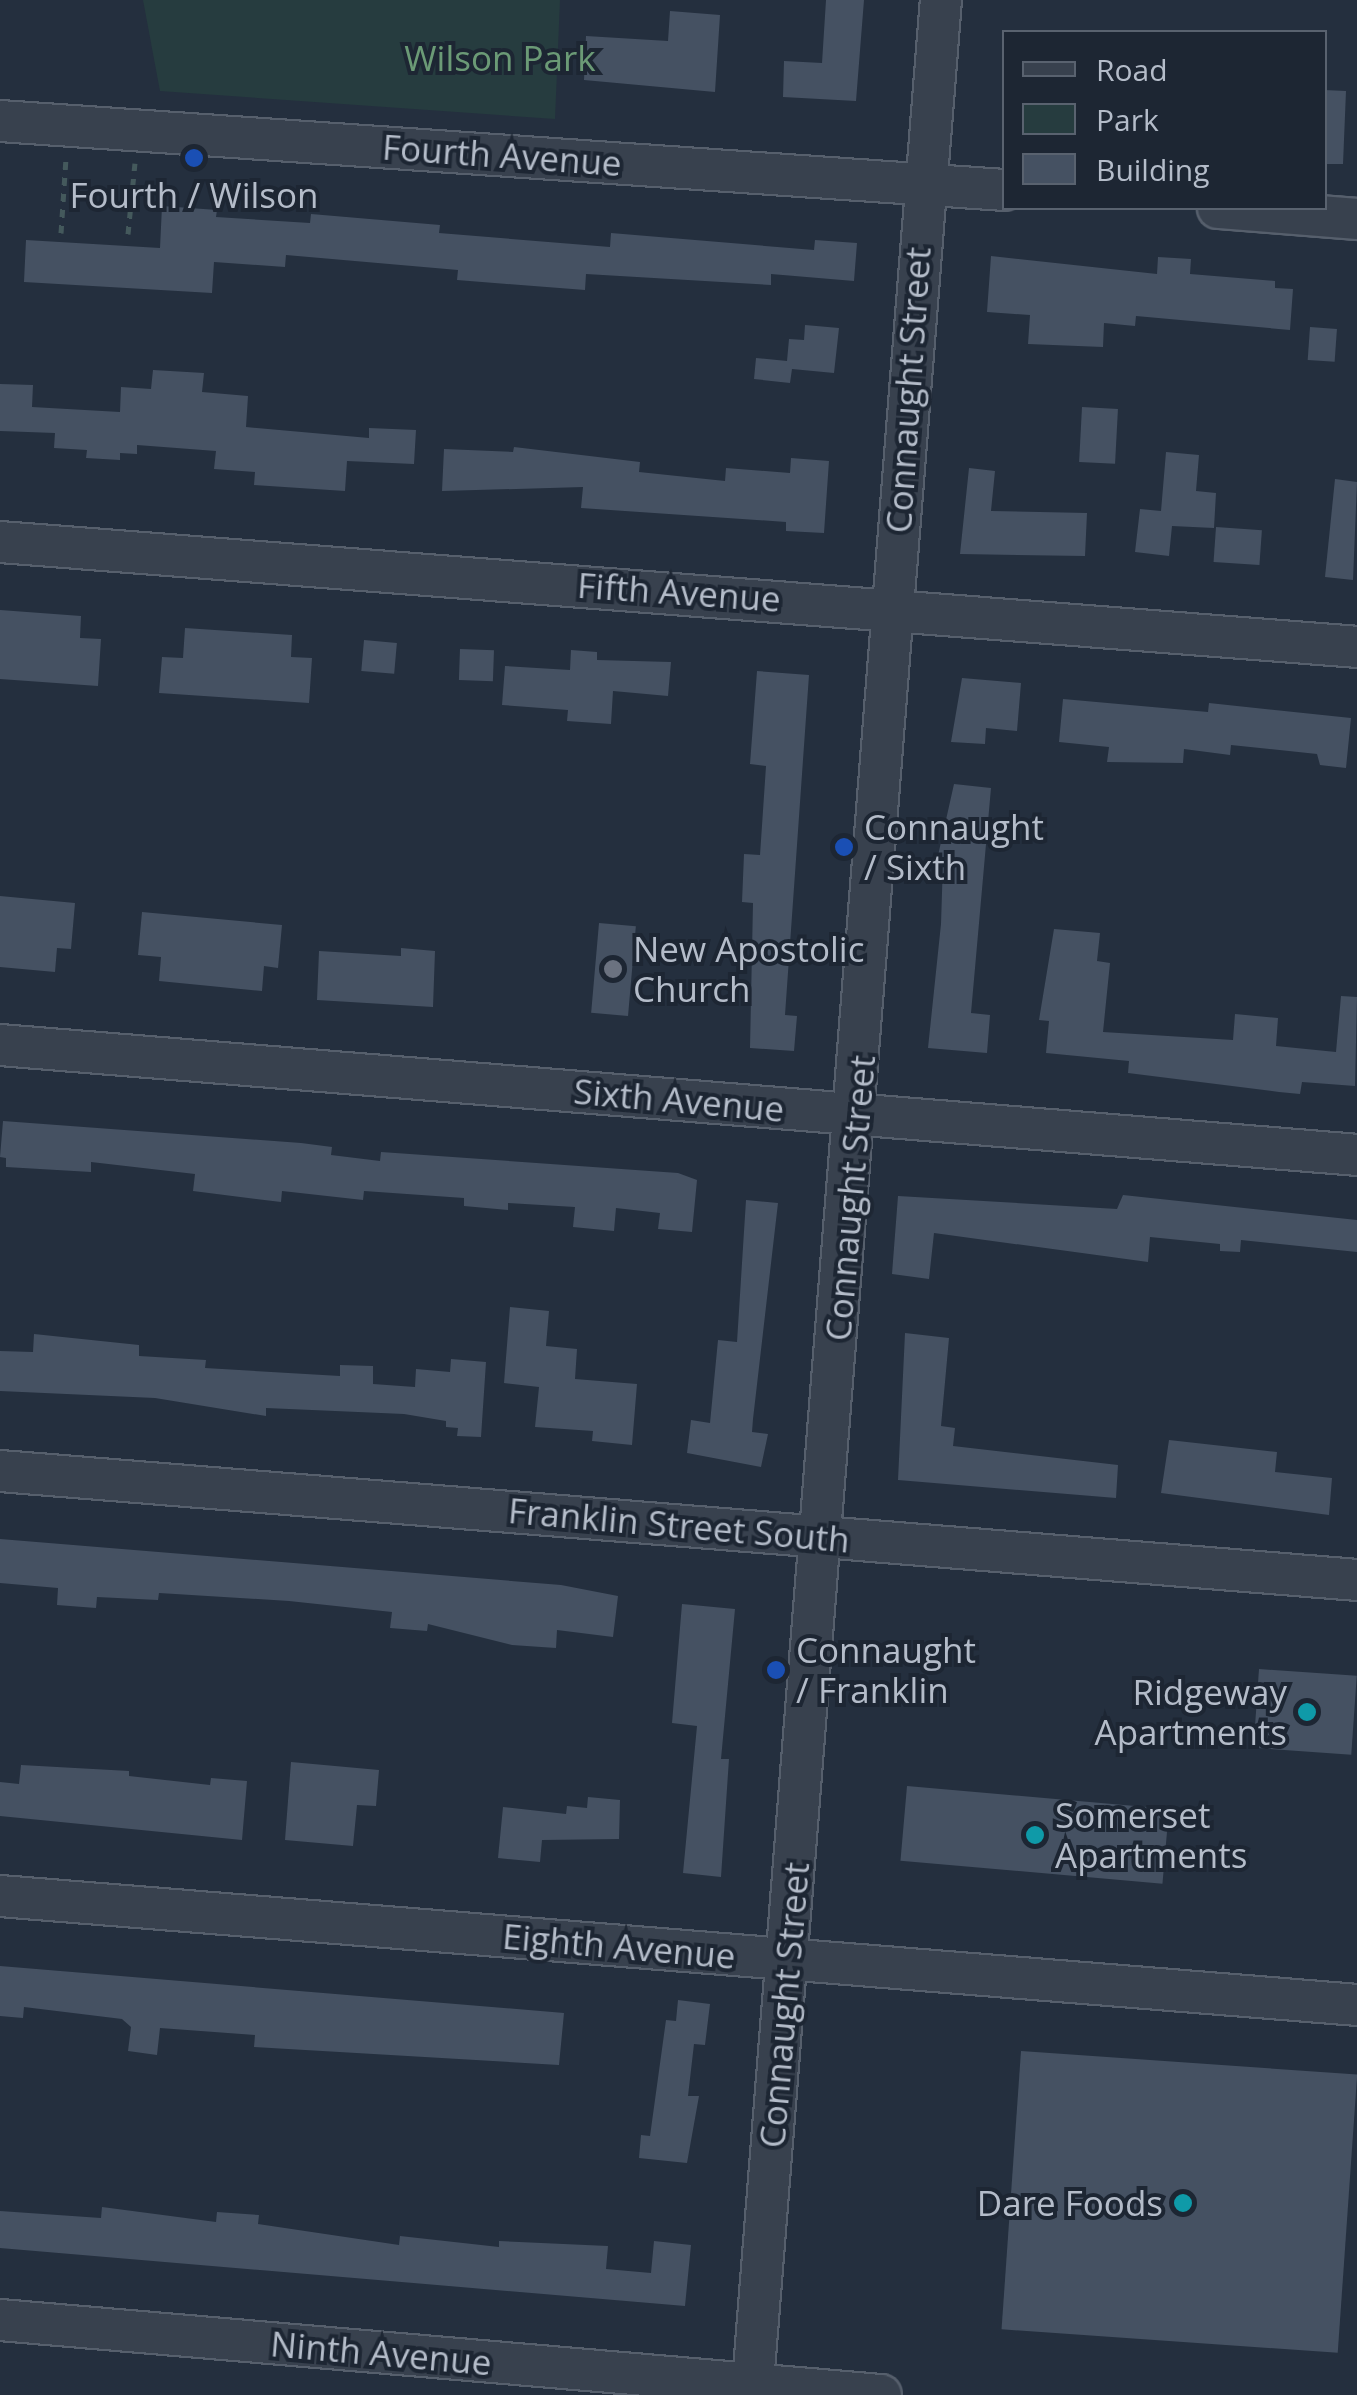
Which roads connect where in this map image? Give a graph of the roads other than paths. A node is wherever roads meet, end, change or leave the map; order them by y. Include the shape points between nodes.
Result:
1 (941, 0) edge
2 (0, 121) edge
3 (922, 183) junction
4 (1002, 190) edge
5 (1243, 210) edge
6 (1357, 219) edge
7 (0, 542) edge
8 (894, 608) junction
9 (1357, 647) edge
10 (0, 1045) edge
11 (858, 1115) junction
12 (1357, 1156) edge
13 (0, 1471) edge
14 (821, 1536) junction
15 (1357, 1580) edge
16 (0, 1896) edge
17 (788, 1959) junction
18 (1357, 2006) edge
19 (0, 2320) edge
20 (753, 2390) edge
21 (881, 2395) edge

1 - 3 street, Connaught Street
2 - 3 street, Fourth Avenue
3 - 4 street, Fourth Avenue
3 - 8 street, Connaught Street
5 - 6 street
7 - 8 street, Fifth Avenue
8 - 9 street, Fifth Avenue
8 - 11 street, Connaught Street
10 - 11 street, Sixth Avenue
11 - 12 street, Sixth Avenue
11 - 14 street, Connaught Street
13 - 14 street, Franklin Street South
14 - 15 street, Franklin Street South
14 - 17 street, Connaught Street
16 - 17 street, Eighth Avenue
17 - 18 street, Eighth Avenue
17 - 20 street, Connaught Street
19 - 20 street, Ninth Avenue
20 - 21 street, Ninth Avenue

